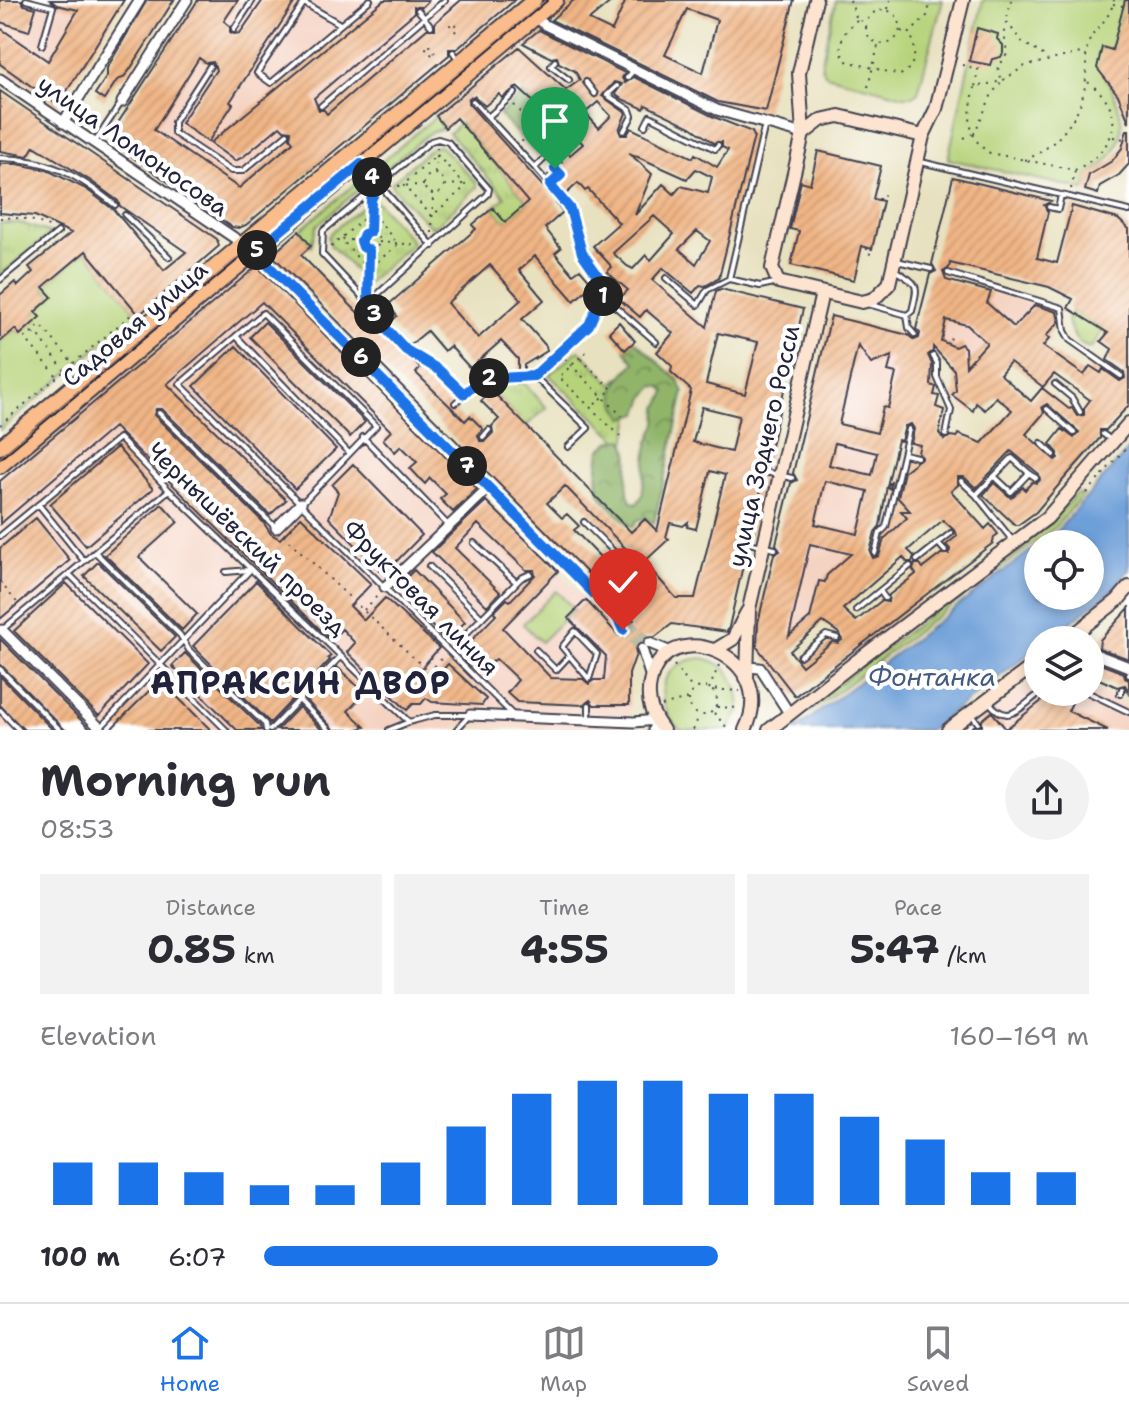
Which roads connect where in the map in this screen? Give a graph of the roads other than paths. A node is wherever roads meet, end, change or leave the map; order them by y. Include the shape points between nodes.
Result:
1 (26, 0) edge
2 (140, 0) edge
3 (187, 0) edge
4 (253, 0) edge
5 (370, 0) edge
6 (445, 0) edge
7 (556, 0) edge
8 (816, 0) edge
9 (963, 0) edge
10 (305, 2) edge
11 (531, 9) edge
12 (418, 10) dead end
13 (424, 18) junction
14 (341, 24) junction
15 (431, 26) dead end
16 (234, 29) dead end
17 (42, 45) dead end
18 (555, 61) dead end
19 (210, 66) dead end
20 (0, 79) edge
21 (569, 80) dead end
22 (586, 82) dead end
23 (617, 86) dead end
24 (515, 93) dead end
25 (595, 94) dead end
26 (473, 101) dead end
27 (122, 102) joint
28 (321, 106) dead end
29 (488, 117) junction
30 (63, 123) junction
31 (765, 124) junction
32 (645, 126) dead end
33 (562, 129) road end
34 (693, 130) dead end
35 (624, 131) dead end
36 (287, 134) dead end
37 (803, 134) junction
38 (690, 136) junction
39 (923, 136) junction
40 (94, 144) junction
41 (718, 145) dead end
42 (0, 158) edge
43 (356, 158) junction
44 (918, 161) junction
45 (535, 168) junction
46 (378, 185) junction
47 (1061, 195) junction
48 (115, 205) dead end
49 (1049, 207) dead end
50 (1129, 211) edge
51 (125, 215) dead end
52 (58, 232) road end
53 (433, 246) junction
54 (249, 248) junction
55 (169, 257) dead end
56 (893, 265) junction
57 (931, 269) dead end
58 (948, 273) dead end
59 (666, 278) dead end
60 (729, 279) junction
61 (0, 280) edge
62 (778, 282) junction
63 (822, 293) junction
64 (602, 300) junction
65 (862, 302) junction
66 (368, 303) junction
67 (907, 315) junction
68 (915, 335) dead end
69 (236, 336) junction
70 (656, 342) dead end
71 (933, 356) dead end
72 (534, 376) junction
73 (1121, 376) dead end
74 (1055, 384) dead end
75 (464, 394) junction
76 (455, 403) dead end
77 (1047, 409) dead end
78 (1080, 412) dead end
79 (159, 413) dead end
80 (1129, 423) edge
81 (909, 429) dead end
82 (489, 430) dead end
83 (1074, 433) dead end
84 (946, 435) dead end
85 (363, 437) junction
86 (483, 437) dead end
87 (1041, 443) dead end
88 (0, 447) edge
89 (568, 447) dead end
90 (348, 452) junction
91 (903, 454) junction
92 (1054, 455) dead end
93 (917, 457) dead end
94 (0, 466) edge
95 (765, 472) dead end
96 (1029, 473) junction
97 (994, 476) junction
98 (786, 477) junction
99 (1036, 478) dead end
100 (961, 481) dead end
101 (489, 488) junction
102 (169, 490) junction
103 (976, 495) junction
104 (301, 503) junction
105 (39, 505) junction
106 (584, 522) dead end
107 (449, 526) junction
108 (276, 528) joint
109 (951, 533) dead end
110 (0, 536) edge
111 (474, 543) dead end
112 (749, 543) dead end
113 (938, 543) junction
114 (1014, 543) junction
115 (769, 547) junction
116 (945, 551) dead end
117 (95, 552) junction
118 (875, 553) dead end
119 (917, 560) dead end
120 (84, 561) junction
121 (429, 566) dead end
122 (910, 566) dead end
123 (251, 569) junction
124 (226, 572) dead end
125 (69, 574) junction
126 (530, 574) dead end
127 (516, 582) junction
128 (624, 582) dead end
129 (385, 587) junction
130 (1129, 587) edge
131 (880, 591) junction
132 (885, 598) dead end
133 (749, 609) junction
134 (856, 610) dead end
135 (482, 618) junction
136 (1087, 626) edge
137 (627, 627) tunnel mouth
138 (1, 629) edge
139 (837, 638) dead end
140 (183, 641) junction
141 (456, 644) dead end
142 (536, 650) dead end
143 (341, 656) junction
144 (569, 656) junction
145 (718, 656) junction
146 (800, 656) dead end
147 (1104, 657) edge
148 (672, 658) junction
149 (160, 665) junction
150 (1129, 667) edge
151 (0, 669) edge
152 (747, 672) junction
153 (1024, 673) edge
154 (651, 678) junction
155 (299, 700) junction
156 (988, 700) junction
157 (1104, 700) edge
158 (589, 705) dead end
159 (1024, 705) edge
160 (0, 710) edge
161 (1129, 712) edge
162 (789, 713) junction
163 (470, 715) junction
164 (516, 717) junction
165 (589, 721) junction
166 (409, 722) junction
167 (637, 726) edge
168 (657, 727) edge
169 (100, 729) edge
170 (19, 730) edge
171 (60, 730) edge
172 (226, 730) edge
173 (268, 730) edge
174 (329, 730) edge
175 (389, 730) edge
176 (456, 730) edge
177 (745, 730) edge
178 (769, 730) edge
179 (948, 730) edge

1 - 17 lane via 53,7
2 - 30 street
3 - 27 street
4 - 16 lane
5 - 14 lane
6 - 13 lane
7 - 11 main road, Садовая улица
8 - 37 street via 799,73
9 - 39 street via 936,109
10 - 14 lane
10 - 14 lane via 257,73 271,83
11 - 31 street via 570,41 630,74 704,107 718,106 733,118
11 - 43 main road, Садовая улица
12 - 13 lane
13 - 15 lane
13 - 28 lane
18 - 21 lane via 551,66
19 - 36 lane via 174,122 174,133 237,172
20 - 30 street, улица Ломоносова
22 - 25 lane
23 - 35 lane via 605,98 630,110
24 - 29 lane
26 - 29 lane
27 - 40 lane
29 - 45 lane
30 - 40 street, улица Ломоносова
31 - 37 street
31 - 60 lane
32 - 38 lane via 650,116
33 - 45 lane via 568,135
34 - 38 lane
37 - 39 street via 821,120 839,116
37 - 62 street via 773,261
38 - 41 lane via 715,149
39 - 44 street
40 - 54 street, улица Ломоносова
42 - 48 lane via 67,172
43 - 46 lane
43 - 54 main road, Садовая улица
44 - 47 lane
44 - 56 street
45 - 64 lane via 570,209 582,253 605,283
46 - 53 lane
46 - 53 lane via 431,141 448,142 489,191
46 - 66 lane via 323,231 322,254
47 - 49 lane via 1058,209
47 - 50 lane
51 - 55 lane
52 - 61 lane
53 - 66 lane
54 - 88 main road, Садовая улица via 69,376
54 - 94 main road, Садовая улица
54 - 101 street, улица Ломоносова via 463,456
56 - 57 lane
56 - 65 street via 883,292
56 - 67 lane via 917,289
58 - 73 lane via 1062,308 1070,340
59 - 60 lane via 698,305 707,290
60 - 62 lane via 760,286
62 - 63 street
63 - 65 street
63 - 98 street, улица Зодчего Росси
64 - 70 lane
64 - 72 lane via 589,325
65 - 67 lane
66 - 75 lane via 406,350 439,370
67 - 68 lane
69 - 85 lane via 263,313 376,426
69 - 90 lane
69 - 104 lane, Фруктовая линия via 180,384
71 - 84 lane via 951,410
72 - 75 lane via 482,379
72 - 89 lane via 588,428
74 - 78 lane
75 - 76 lane
77 - 83 lane
79 - 108 lane
80 - 114 street via 1108,438 1047,518
81 - 91 lane
82 - 86 lane
85 - 90 lane
85 - 107 lane
87 - 92 lane
90 - 104 lane
91 - 93 lane
91 - 118 lane
95 - 98 lane
96 - 97 lane via 1012,458
96 - 97 lane via 1011,492
96 - 99 lane
97 - 103 lane
98 - 115 street, улица Зодчего Росси
100 - 103 lane
101 - 107 street
101 - 137 street, улица Ломоносова
102 - 105 lane, Чернышёвский проезд via 119,438
102 - 117 lane
102 - 123 lane, Чернышёвский проезд
103 - 114 lane
104 - 108 street
104 - 129 lane, Фруктовая линия
105 - 110 lane
105 - 120 lane
106 - 128 lane via 618,556 628,577
107 - 129 street
109 - 113 lane
111 - 127 lane
112 - 115 lane
113 - 116 lane
113 - 119 lane
114 - 162 street via 903,621
115 - 133 street, улица Зодчего Росси
117 - 120 lane
117 - 140 lane
120 - 125 lane
121 - 135 lane
122 - 131 lane
123 - 124 lane
123 - 140 lane
123 - 143 lane, Чернышёвский проезд
125 - 138 lane
125 - 149 lane
126 - 127 lane
127 - 135 lane
129 - 164 lane, Фруктовая линия
130 - 136 street
131 - 132 lane
131 - 134 lane
133 - 145 street, улица Зодчего Росси
133 - 152 street, улица Зодчего Росси
135 - 141 lane
138 - 169 street
139 - 146 lane via 826,635
140 - 149 lane
140 - 173 lane
142 - 144 lane via 556,670
143 - 155 lane
143 - 166 lane, Чернышёвский проезд
144 - 144 lane via 562,647 575,631 597,654 589,679
145 - 148 street via 694,647
145 - 152 street
147 - 150 street
148 - 154 street via 659,662
148 - 154 street via 645,646
149 - 169 lane
149 - 172 lane
151 - 171 lane
152 - 162 street via 760,668
152 - 177 street, улица Зодчего Росси via 752,709
153 - 156 street
154 - 168 street via 649,700
155 - 173 lane
155 - 174 lane
156 - 159 lane via 1006,715
156 - 179 street via 974,718
157 - 161 lane
158 - 165 lane
160 - 170 lane
162 - 178 street
163 - 164 street
163 - 166 lane
163 - 176 lane
164 - 165 street
165 - 167 street
166 - 175 lane
167 - 168 street

